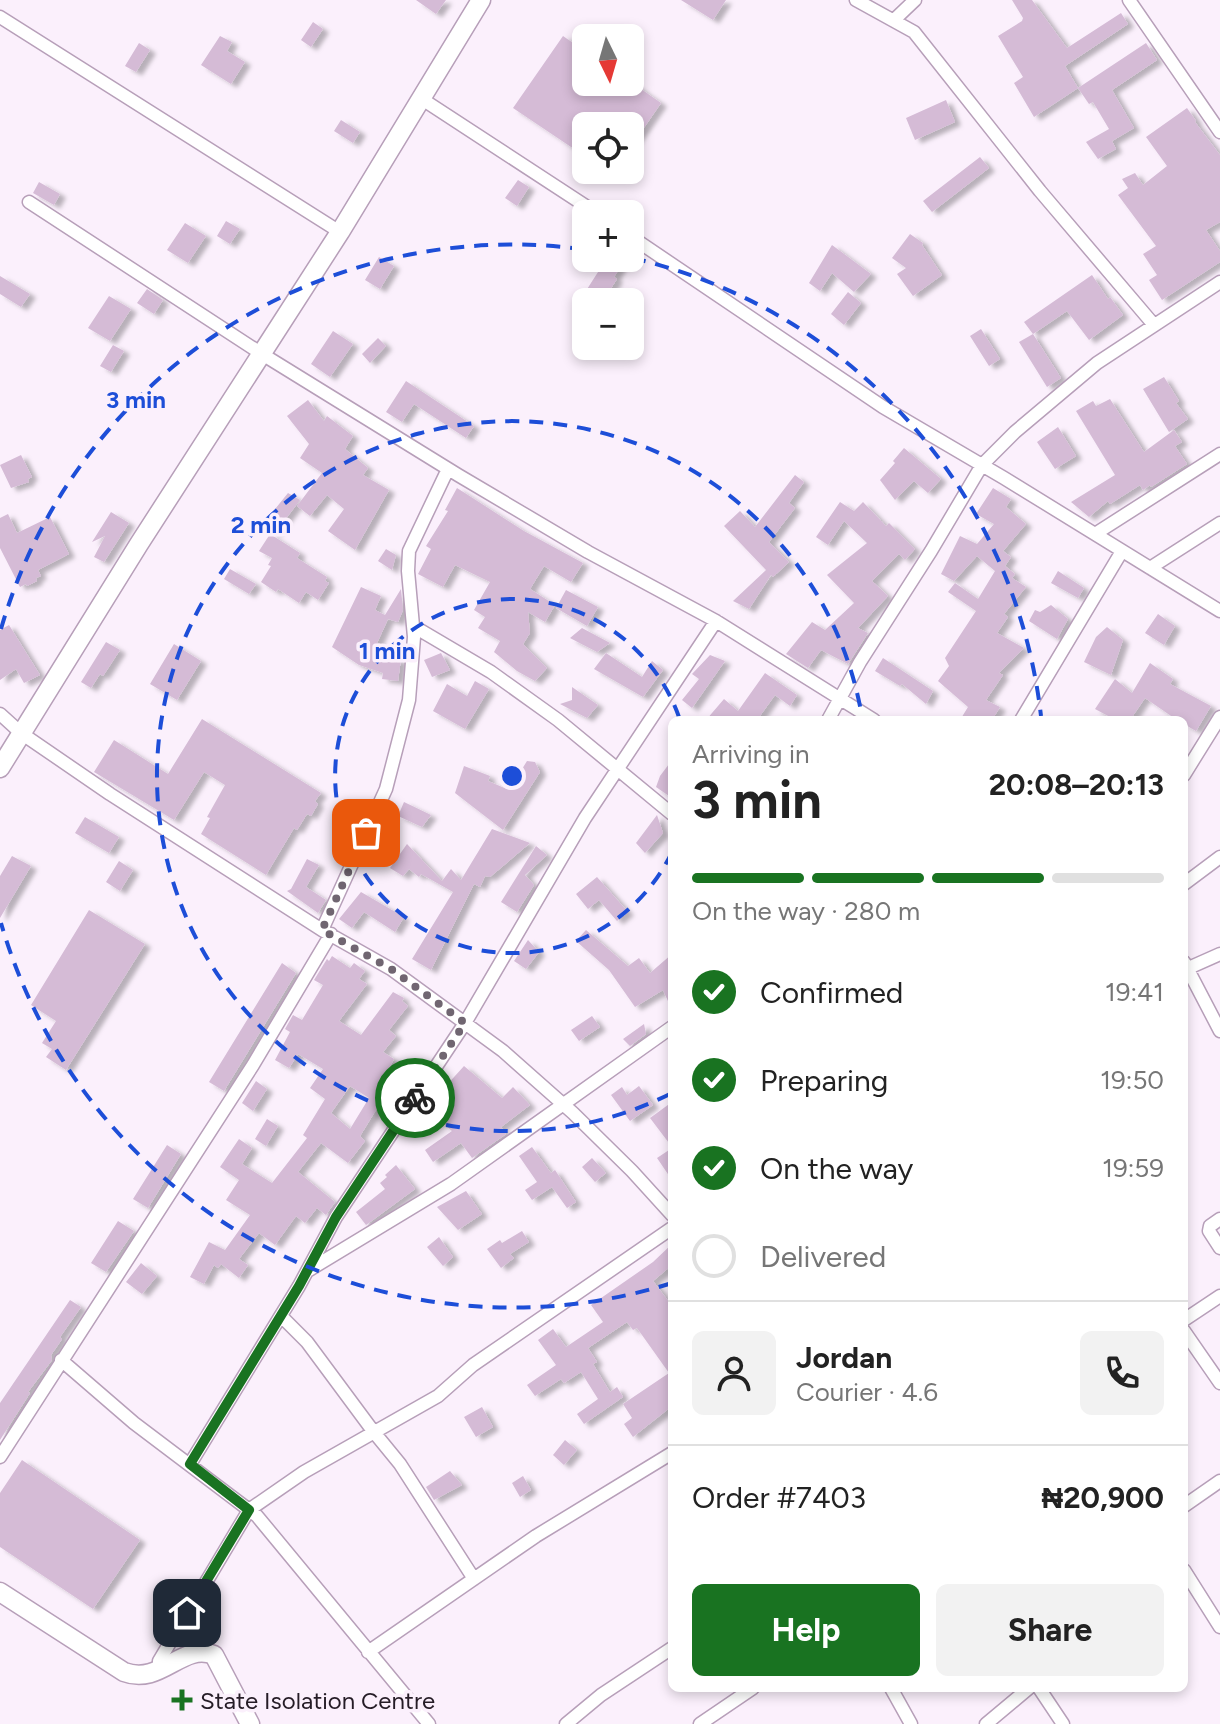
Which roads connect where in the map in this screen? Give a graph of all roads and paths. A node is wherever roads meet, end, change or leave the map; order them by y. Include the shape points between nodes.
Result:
1 (481, 0) edge
2 (856, 0) edge
3 (915, 0) edge
4 (1129, 0) edge
5 (0, 17) edge
6 (894, 20) junction
7 (422, 99) junction
8 (1220, 132) edge
9 (577, 200) edge
10 (29, 202) dead end
11 (340, 232) junction
12 (644, 245) edge
13 (1220, 282) edge
14 (1154, 325) junction
15 (262, 354) junction
16 (1220, 454) edge
17 (982, 465) junction
18 (448, 469) junction
19 (1220, 523) edge
20 (1095, 534) junction
21 (1122, 551) junction
22 (1150, 568) junction
23 (1220, 611) edge
24 (716, 621) junction
25 (413, 626) junction
26 (840, 698) junction
27 (0, 714) edge
28 (830, 716) edge
29 (868, 716) edge
30 (1023, 716) edge
31 (1220, 717) edge
32 (21, 733) junction
33 (0, 768) edge
34 (620, 769) junction
35 (1188, 769) edge
36 (668, 811) edge
37 (1220, 857) edge
38 (1188, 881) edge
39 (327, 932) junction
40 (1220, 954) edge
41 (1188, 966) edge
42 (1188, 972) edge
43 (465, 1023) junction
44 (668, 1030) edge
45 (1220, 1031) edge
46 (563, 1103) junction
47 (668, 1211) edge
48 (1220, 1219) edge
49 (668, 1231) edge
50 (1220, 1248) edge
51 (307, 1272) junction
52 (1220, 1296) edge
53 (281, 1316) junction
54 (1188, 1317) edge
55 (1188, 1337) edge
56 (61, 1360) junction
57 (1220, 1383) edge
58 (373, 1431) junction
59 (668, 1455) edge
60 (0, 1457) edge
61 (190, 1464) junction
62 (1220, 1481) edge
63 (1188, 1503) edge
64 (249, 1510) junction
65 (1188, 1576) edge
66 (474, 1579) junction
67 (0, 1592) edge
68 (1220, 1627) edge
69 (668, 1651) edge
70 (368, 1652) junction
71 (159, 1671) junction
72 (747, 1692) edge
73 (893, 1692) edge
74 (1024, 1692) edge
75 (1042, 1692) edge
76 (250, 1724) edge
77 (429, 1724) edge
78 (566, 1724) edge
79 (700, 1724) edge
80 (911, 1724) edge
81 (986, 1724) edge
82 (1063, 1724) edge

1 - 7 street
2 - 6 street
3 - 6 street
4 - 8 street
5 - 11 street
6 - 14 street via 914,32
7 - 9 street
7 - 11 street
10 - 15 street
11 - 15 street
12 - 17 street via 883,407
13 - 14 street
14 - 17 street via 1097,363
15 - 18 street
15 - 32 street
16 - 20 street
17 - 20 street
17 - 26 street
18 - 24 street
18 - 25 street via 409,551
19 - 22 street
20 - 21 street
21 - 22 street
21 - 30 street
22 - 23 street
24 - 26 street
24 - 34 street
25 - 34 street via 491,672
25 - 39 street via 409,700 386,789
26 - 28 street
26 - 29 street
27 - 32 street
31 - 35 street
32 - 33 street
32 - 39 street
34 - 36 street
34 - 43 street via 585,818
37 - 38 street
39 - 43 street via 391,969
39 - 56 street via 253,1065
40 - 41 street
42 - 45 street
43 - 46 street
43 - 51 street via 336,1217
44 - 46 street
46 - 47 street
46 - 51 street via 451,1184
48 - 50 street via 1209,1231
49 - 58 street via 473,1365 438,1396
51 - 53 street
52 - 54 street
53 - 58 street via 307,1342
53 - 61 street
55 - 57 street
56 - 60 street
56 - 61 street
58 - 64 street
58 - 66 street
59 - 66 street
61 - 64 street
62 - 63 street
64 - 70 street
64 - 71 street via 159,1661
65 - 68 street
66 - 70 street
67 - 71 street via 124,1672 143,1677
69 - 78 street
70 - 77 street
71 - 76 street via 196,1652 214,1655
72 - 79 street
73 - 80 street
74 - 81 street
75 - 82 street

